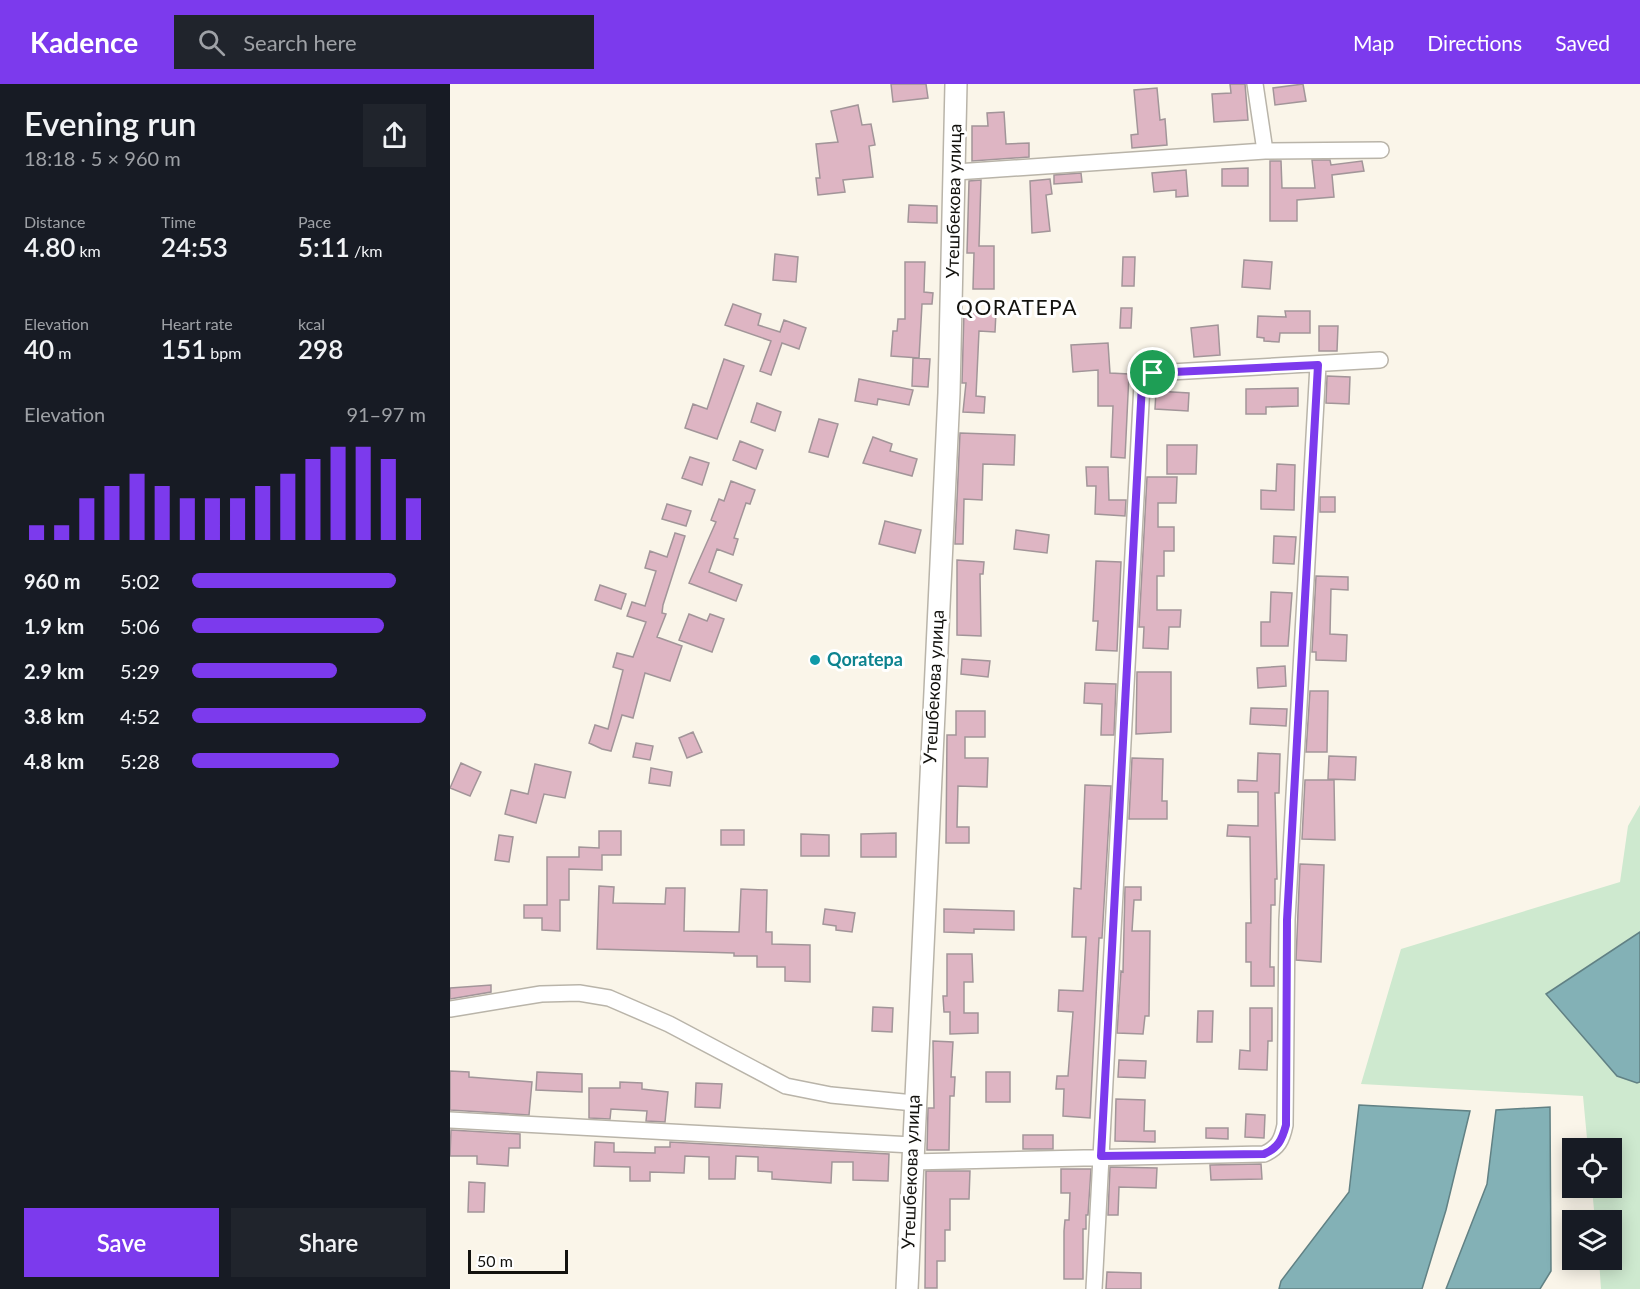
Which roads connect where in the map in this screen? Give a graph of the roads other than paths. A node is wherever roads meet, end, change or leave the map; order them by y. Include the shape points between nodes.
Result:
1 (956, 84) edge
2 (1255, 84) edge
3 (1382, 150) dead end
4 (1264, 151) junction
5 (956, 172) junction
6 (1380, 360) dead end
7 (1318, 365) junction
8 (450, 1009) edge
9 (914, 1103) junction
10 (450, 1120) edge
11 (912, 1154) junction
12 (1101, 1156) junction
13 (907, 1289) edge
14 (1094, 1289) edge

1 - 5 main road, Утешбекова улица
2 - 4 street
3 - 4 street
4 - 5 street
5 - 9 main road, Утешбекова улица
6 - 7 street
7 - 12 street via 1153,373 1142,384
7 - 12 street via 1287,920 1286,1125 1275,1149 1264,1154
8 - 9 street via 541,994 579,993 609,998 669,1024 786,1086
9 - 11 main road, Утешбекова улица
10 - 11 street
11 - 12 street
11 - 13 main road, Утешбекова улица
12 - 14 street

